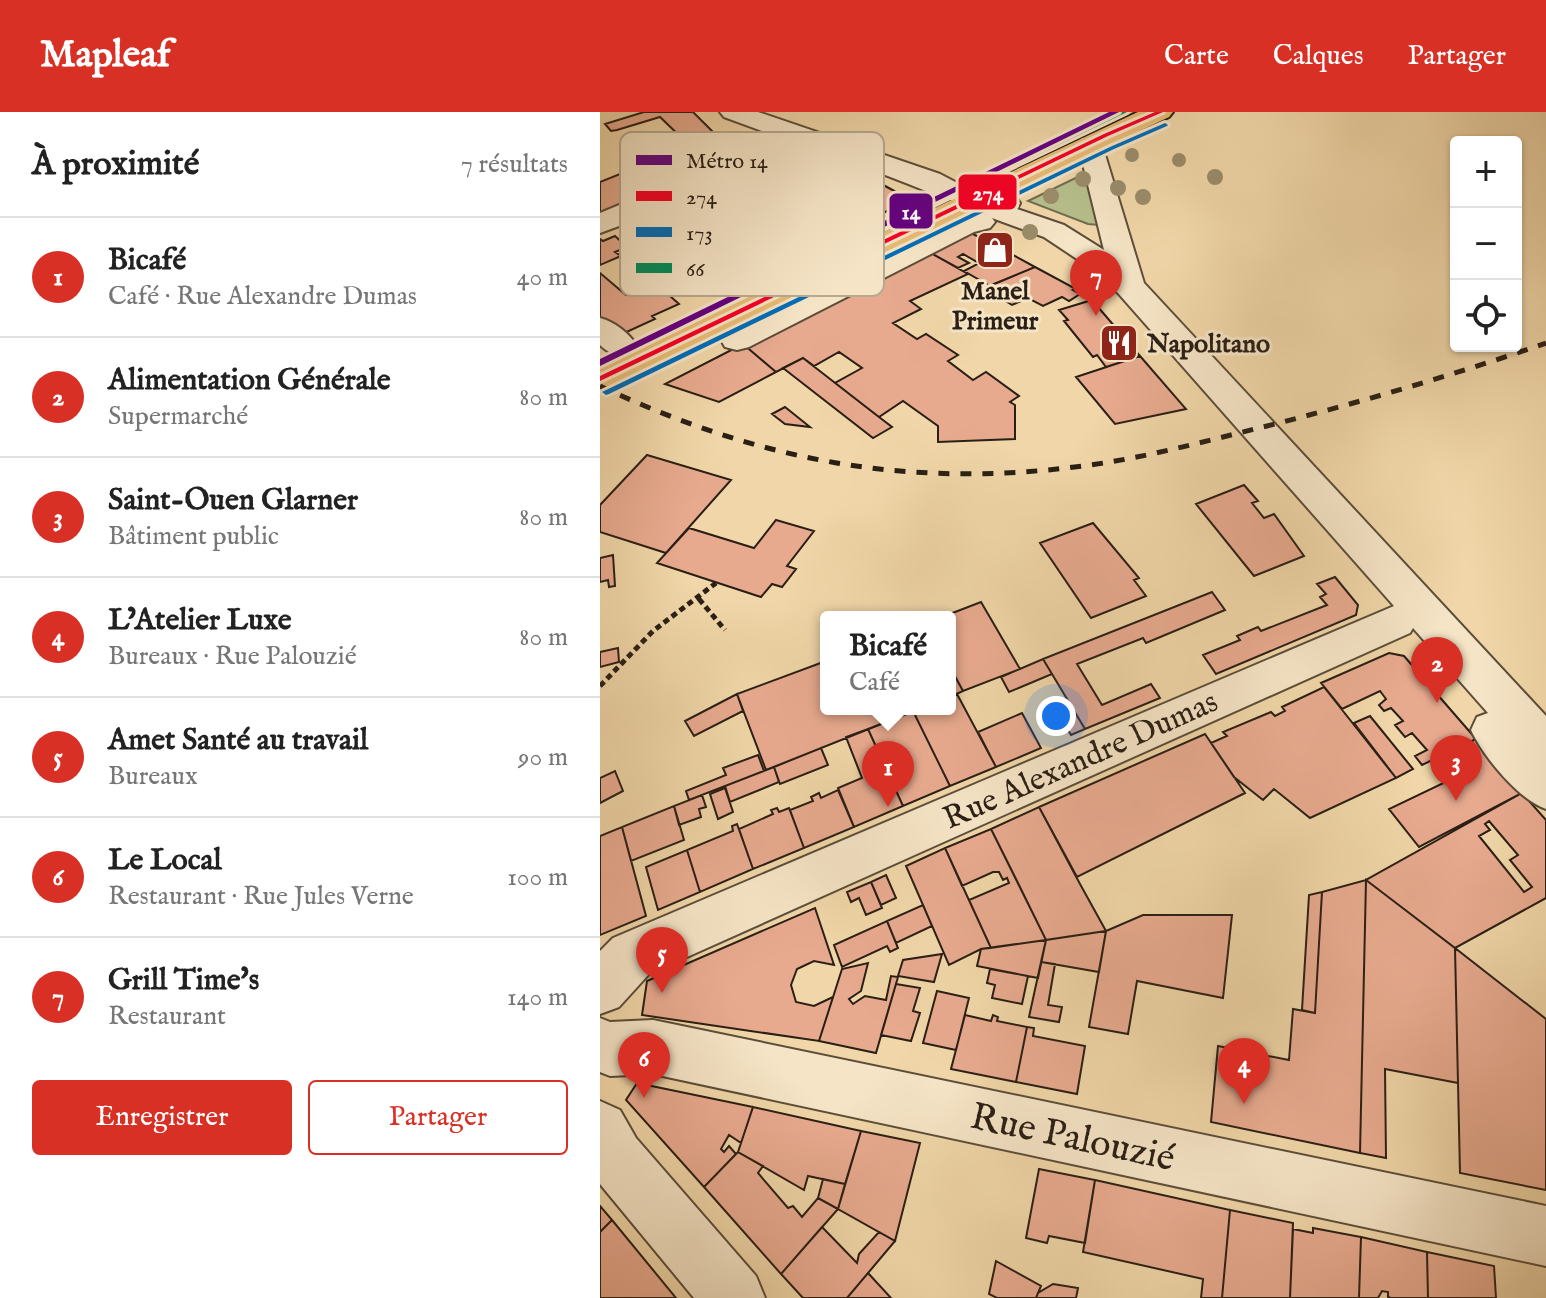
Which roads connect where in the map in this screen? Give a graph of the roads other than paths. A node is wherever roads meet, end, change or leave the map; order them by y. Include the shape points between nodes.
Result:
1 (733, 112) edge
2 (1160, 112) edge
3 (787, 132) edge
4 (1091, 144) junction
5 (884, 165) edge
6 (972, 208) junction
7 (620, 215) edge
8 (600, 224) edge
9 (1112, 233) junction
10 (884, 248) edge
11 (884, 266) edge
12 (1108, 278) junction
13 (781, 296) edge
14 (824, 296) edge
15 (737, 340) dead end
16 (600, 379) edge
17 (1344, 565) dead end
18 (1395, 622) junction
19 (1546, 747) edge
20 (1546, 789) edge
21 (600, 988) edge
22 (612, 1046) edge
23 (600, 1130) edge
24 (1546, 1236) edge
25 (734, 1298) edge

1 - 3 street
2 - 4 main road
4 - 6 main road
4 - 9 street
5 - 6 street via 930,180
6 - 9 street via 1018,206 1094,233
6 - 10 main road
6 - 11 street via 965,225
6 - 12 street via 1045,256
6 - 12 street via 1054,231 1094,257
7 - 8 street
9 - 12 street
12 - 19 street
13 - 16 main road
14 - 15 street
17 - 18 street
18 - 20 street
18 - 21 street, Rue Alexandre Dumas via 631,956
22 - 24 street, Rue Palouzié
23 - 25 street via 616,1158

